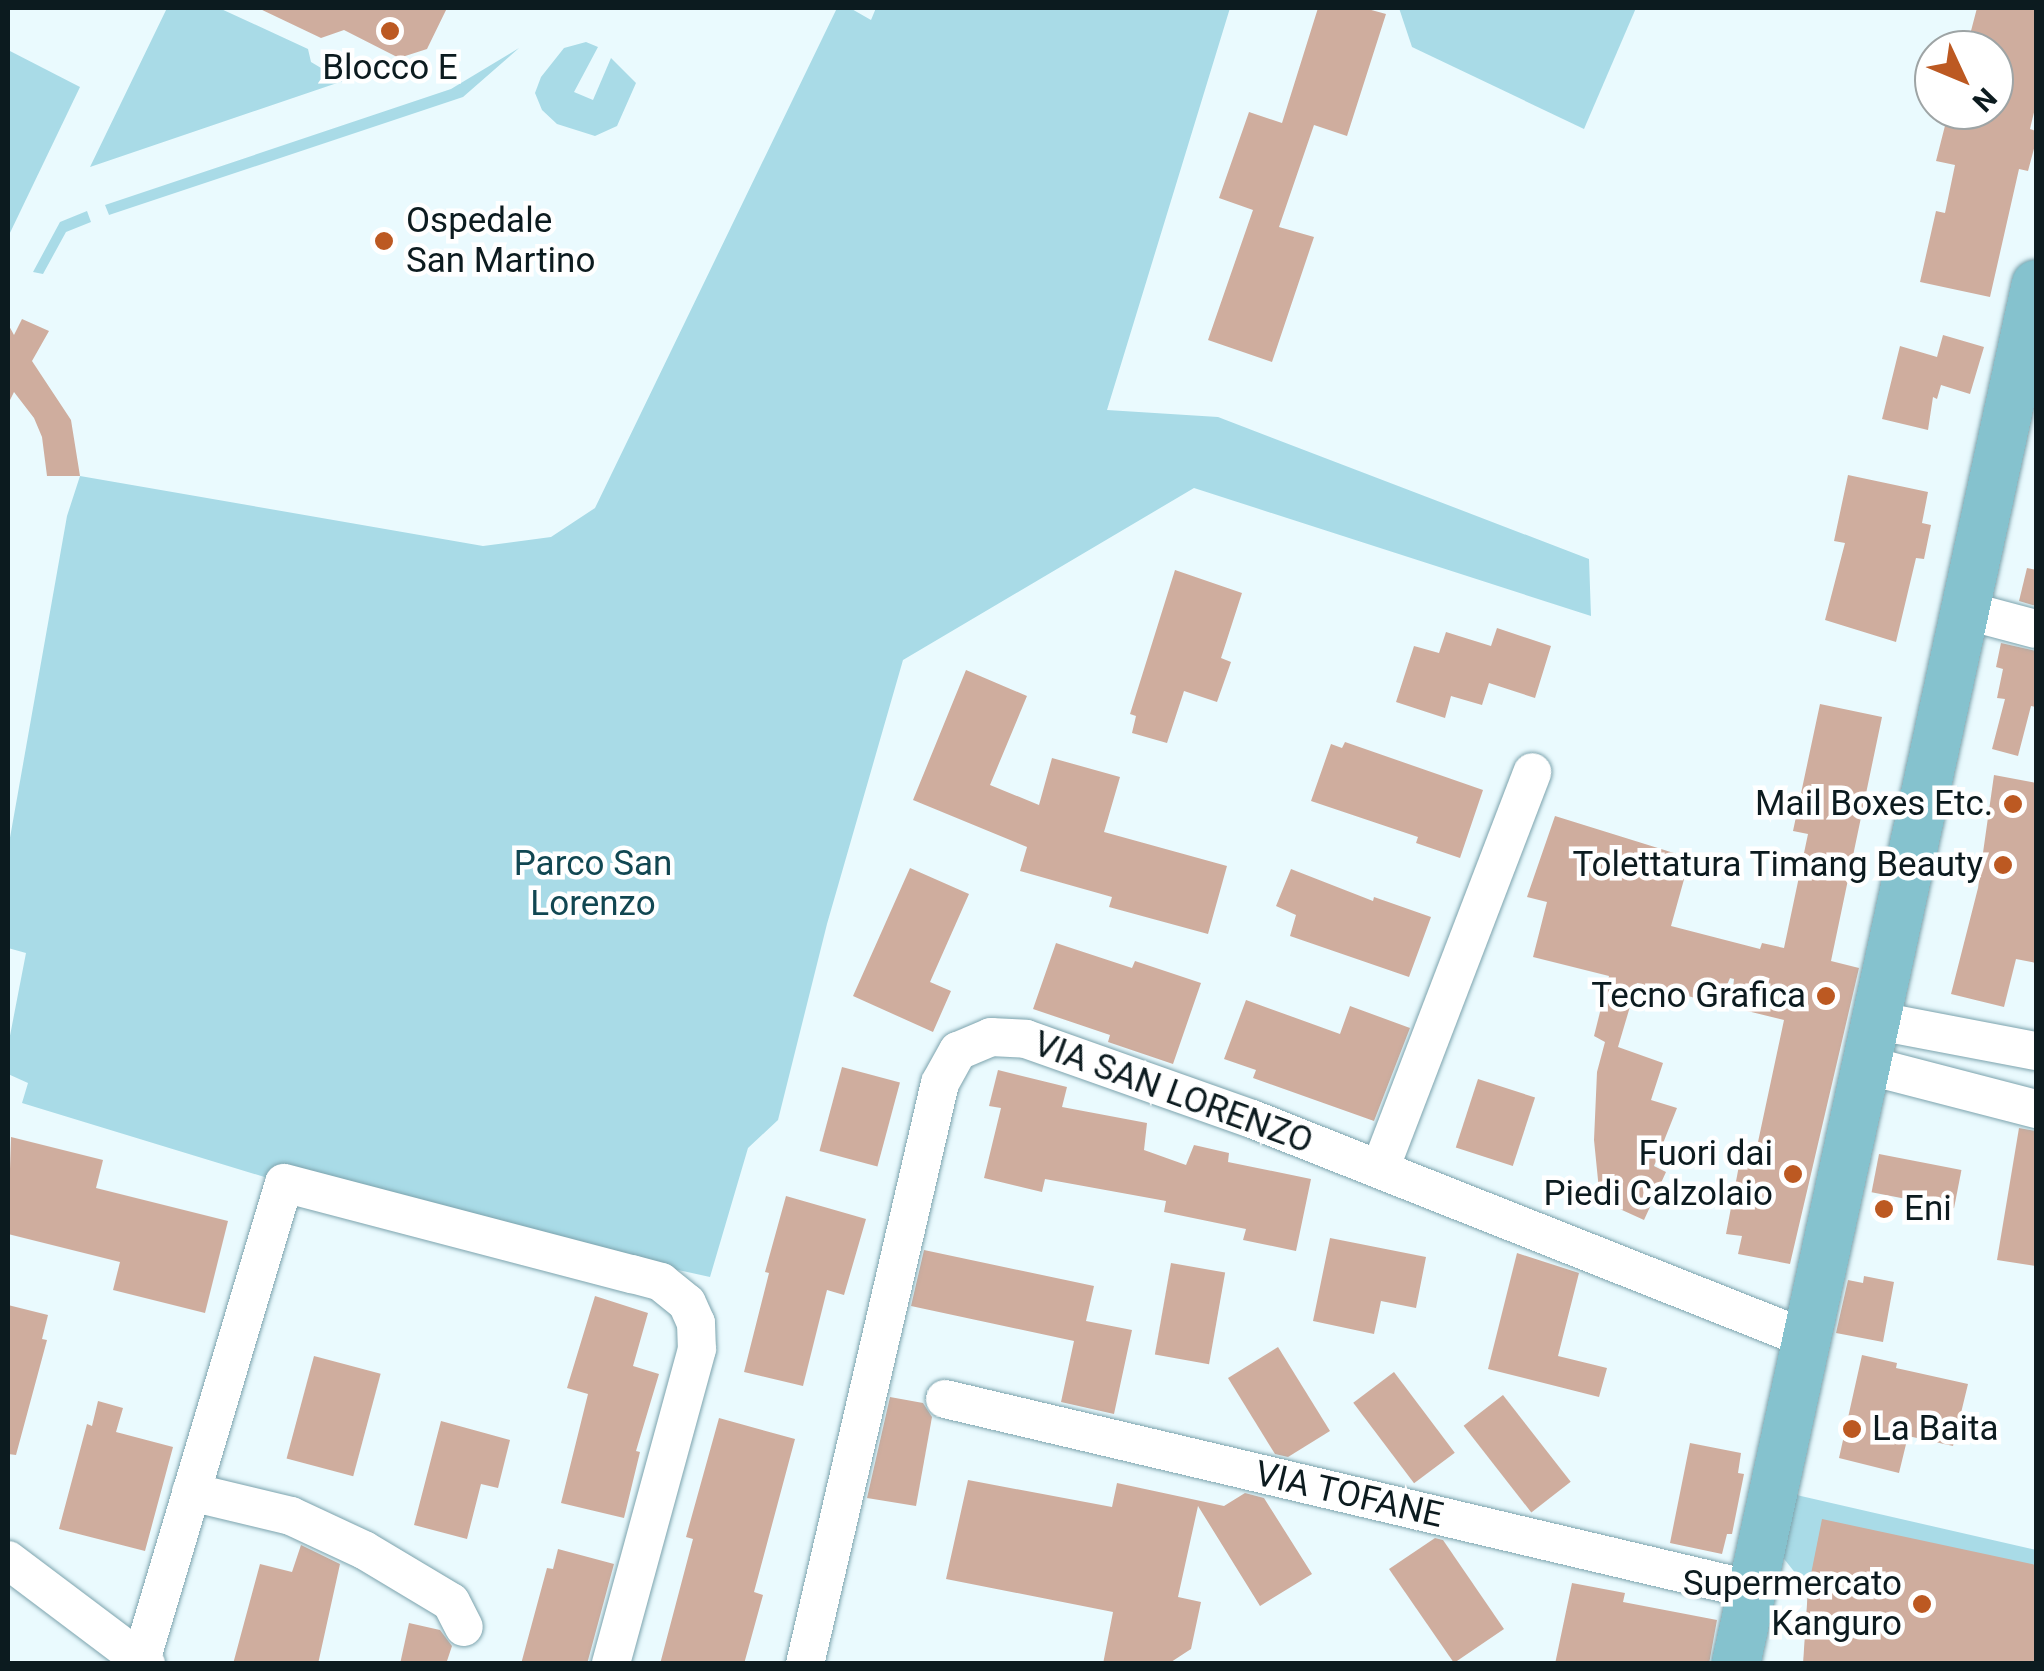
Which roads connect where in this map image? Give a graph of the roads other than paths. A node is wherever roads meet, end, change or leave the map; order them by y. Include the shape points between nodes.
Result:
1 (2036, 284) edge
2 (1964, 610) junction
3 (2036, 629) edge
4 (1532, 772) dead end
5 (1870, 1042) junction
6 (2036, 1051) edge
7 (2036, 1109) edge
8 (1380, 1169) junction
9 (1808, 1339) junction
10 (945, 1400) dead end
11 (191, 1492) junction
12 (8, 1560) edge
13 (1753, 1590) junction
14 (464, 1627) dead end
15 (142, 1662) edge
16 (611, 1664) edge
17 (805, 1664) edge
18 (1736, 1664) edge

1 - 2 main road
2 - 3 street
2 - 5 main road
4 - 8 street
5 - 6 street
5 - 7 street
5 - 9 main road
8 - 9 street, VIA SAN LORENZO
8 - 17 street, VIA SAN LORENZO via 1026,1039 991,1036 958,1051 940,1083
9 - 13 main road
10 - 13 street, VIA TOFANE
11 - 14 street via 291,1516 364,1550 451,1602
11 - 15 street
11 - 16 street via 284,1183 661,1282 687,1302 698,1348
12 - 15 street
13 - 18 main road

